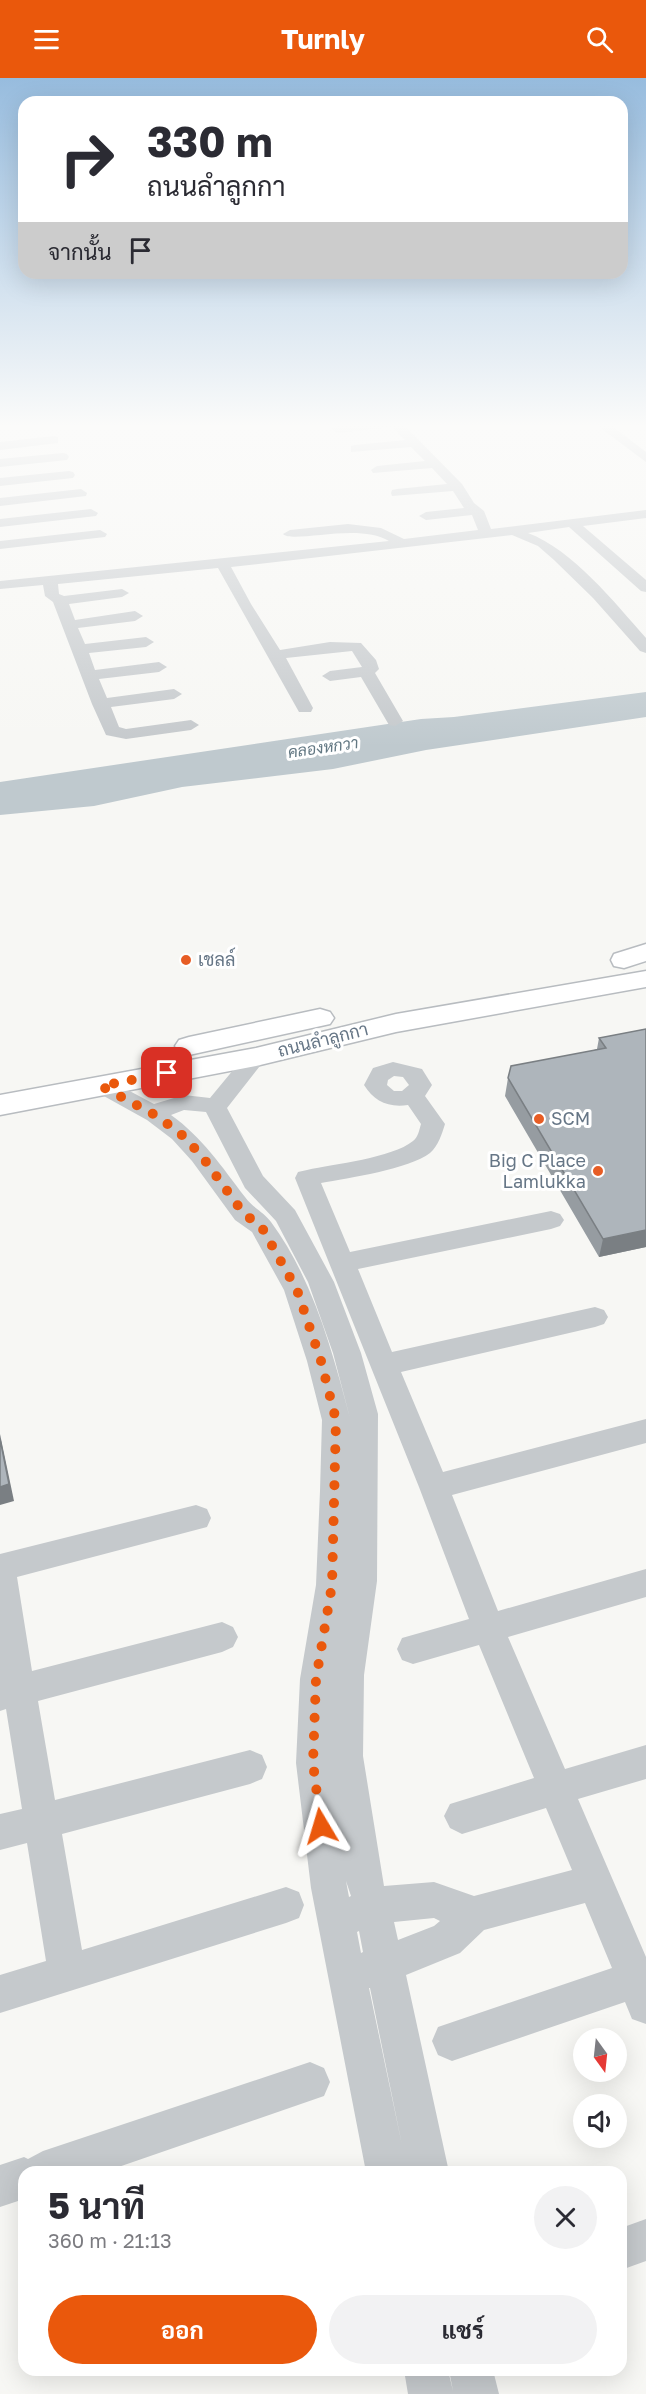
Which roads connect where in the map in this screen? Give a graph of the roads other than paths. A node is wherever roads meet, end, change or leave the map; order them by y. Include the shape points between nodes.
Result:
1 (9, 531) edge
2 (288, 531) edge
3 (379, 531) edge
4 (427, 531) edge
5 (458, 531) edge
6 (485, 531) edge
7 (525, 531) edge
8 (581, 531) edge
9 (470, 532) joint
10 (100, 534) dead end
11 (15, 543) junction
12 (402, 544) junction
13 (0, 545) edge
14 (306, 555) junction
15 (223, 564) junction
16 (21, 565) junction
17 (0, 571) edge
18 (68, 579) junction
19 (50, 581) junction
20 (30, 583) junction
21 (0, 585) edge
22 (646, 588) edge
23 (122, 593) dead end
24 (60, 600) junction
25 (135, 616) dead end
26 (68, 625) junction
27 (146, 642) dead end
28 (646, 648) edge
29 (78, 650) junction
30 (276, 655) junction
31 (159, 667) dead end
32 (366, 672) junction
33 (90, 675) junction
34 (330, 676) dead end
35 (174, 694) dead end
36 (100, 704) junction
37 (305, 708) dead end
38 (395, 721) dead end
39 (191, 725) dead end
40 (639, 956) edge
41 (646, 979) edge
42 (255, 1057) junction
43 (0, 1082) edge
44 (101, 1086) junction
45 (413, 1095) dead end
46 (0, 1105) edge
47 (215, 1107) junction
48 (155, 1115) junction
49 (233, 1145) junction
50 (201, 1155) junction
51 (257, 1207) junction
52 (551, 1220) dead end
53 (342, 1263) junction
54 (595, 1317) dead end
55 (384, 1365) junction
56 (646, 1431) edge
57 (434, 1487) junction
58 (196, 1518) dead end
59 (348, 1537) junction
60 (0, 1569) edge
61 (646, 1583) edge
62 (488, 1628) junction
63 (222, 1637) dead end
64 (413, 1649) dead end
65 (9, 1692) edge
66 (646, 1762) edge
67 (250, 1767) dead end
68 (557, 1788) junction
69 (462, 1816) dead end
70 (43, 1821) junction
71 (0, 1832) edge
72 (596, 1882) junction
73 (286, 1905) dead end
74 (372, 1905) junction
75 (474, 1914) junction
76 (336, 1922) junction
77 (383, 1965) junction
78 (67, 1974) junction
79 (349, 1976) junction
80 (643, 1987) edge
81 (0, 1994) edge
82 (452, 2041) dead end
83 (310, 2082) dead end
84 (61, 2166) edge
85 (386, 2166) edge
86 (427, 2166) edge
87 (18, 2180) edge
88 (0, 2186) edge
89 (646, 2240) edge
90 (627, 2247) edge
91 (427, 2376) edge
92 (472, 2376) edge
93 (431, 2394) edge
94 (476, 2394) edge

1 - 11 street
2 - 14 street
3 - 12 street
4 - 12 street
5 - 9 street
6 - 9 street
7 - 28 street via 544,544 597,595
8 - 22 street
10 - 11 street
11 - 13 street
11 - 16 street
12 - 14 street
14 - 15 street
15 - 18 street
15 - 30 street
16 - 17 street
16 - 20 street
18 - 19 street
18 - 24 street via 68,594
19 - 20 street
19 - 24 street via 51,596
20 - 21 street
23 - 24 street
24 - 26 street
25 - 26 street
26 - 29 street
27 - 29 street
29 - 33 street
30 - 32 street via 356,646 368,660 371,669
30 - 37 street
31 - 33 street
32 - 34 street
32 - 38 street
33 - 36 street
35 - 36 street
36 - 39 street via 117,734
40 - 43 main road, ถนนลำลูกกา
41 - 42 main road, ถนนลำลูกกา via 396,1023
42 - 44 main road, ถนนลำลูกกา
42 - 47 street
44 - 46 main road, ถนนลำลูกกา
44 - 48 street
45 - 53 street via 433,1124 421,1147 307,1178
47 - 48 street via 194,1100 168,1105
47 - 49 street
48 - 50 street
49 - 50 street
49 - 51 street via 254,1182
50 - 51 street
51 - 59 street via 261,1226 297,1290 321,1361 336,1420
52 - 53 street
53 - 55 street
54 - 55 street
55 - 57 street
56 - 57 street
57 - 62 street
58 - 60 street
59 - 74 street via 361,1581 348,1675 346,1756 363,1876
59 - 76 street via 332,1585 316,1679 313,1763
60 - 65 street
61 - 62 street
62 - 64 street
62 - 68 street
63 - 65 street
65 - 70 street
66 - 68 street
67 - 70 street
68 - 69 street
68 - 72 street
70 - 71 street
70 - 78 street
72 - 75 street
72 - 80 street
73 - 78 street
74 - 75 street via 434,1900
74 - 76 street
74 - 77 street
75 - 77 street via 447,1940
76 - 79 street
77 - 79 street
77 - 86 street
78 - 81 street
79 - 85 street
80 - 82 street
83 - 84 street
87 - 88 street
89 - 90 street
91 - 93 street
92 - 94 street

